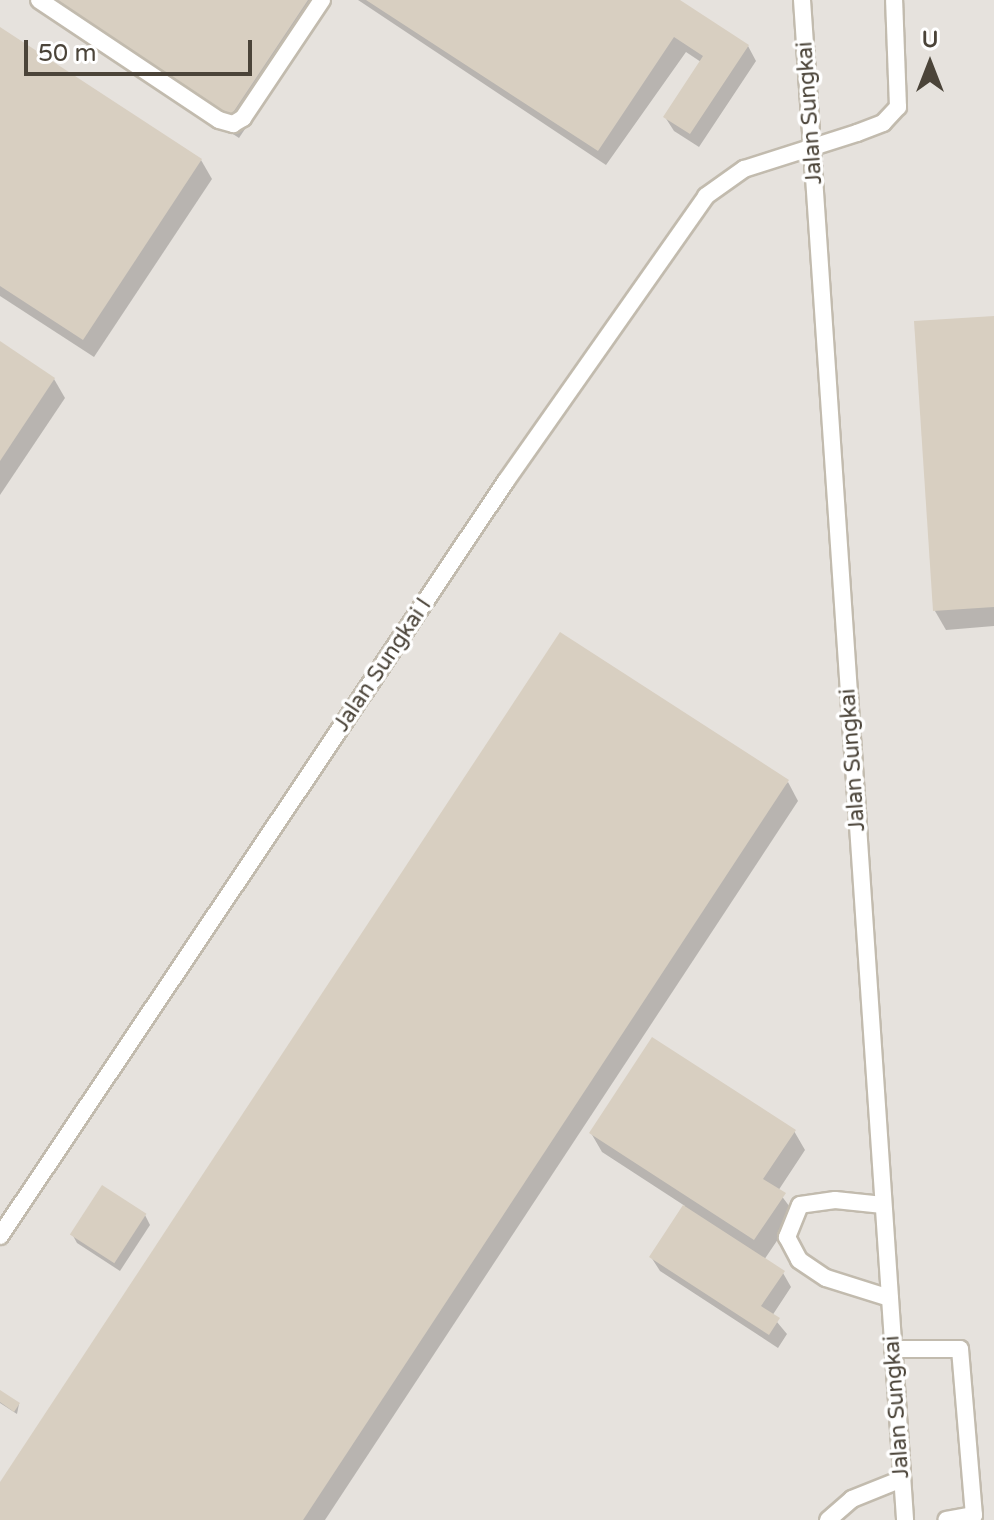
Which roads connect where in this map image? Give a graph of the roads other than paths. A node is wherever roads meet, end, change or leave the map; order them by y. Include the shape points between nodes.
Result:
1 (39, 0) edge
2 (322, 0) edge
3 (802, 0) edge
4 (894, 0) edge
5 (812, 148) junction
6 (883, 1205) junction
7 (0, 1236) edge
8 (890, 1298) junction
9 (893, 1349) junction
10 (902, 1479) junction
11 (828, 1520) edge
12 (905, 1520) edge
13 (946, 1520) edge

1 - 2 lane via 233,124 243,118
3 - 5 lane, Jalan Sungkai
4 - 5 lane, Jalan Sungkai I via 898,107 883,123
5 - 6 lane, Jalan Sungkai
5 - 7 lane, Jalan Sungkai I via 744,169 706,196 674,238
6 - 8 lane, Jalan Sungkai
6 - 8 lane via 835,1200 800,1205 787,1237 799,1260 826,1278
8 - 9 lane, Jalan Sungkai
9 - 10 lane, Jalan Sungkai
9 - 13 lane via 960,1349 974,1515
10 - 11 lane via 852,1499
10 - 12 lane, Jalan Sungkai

